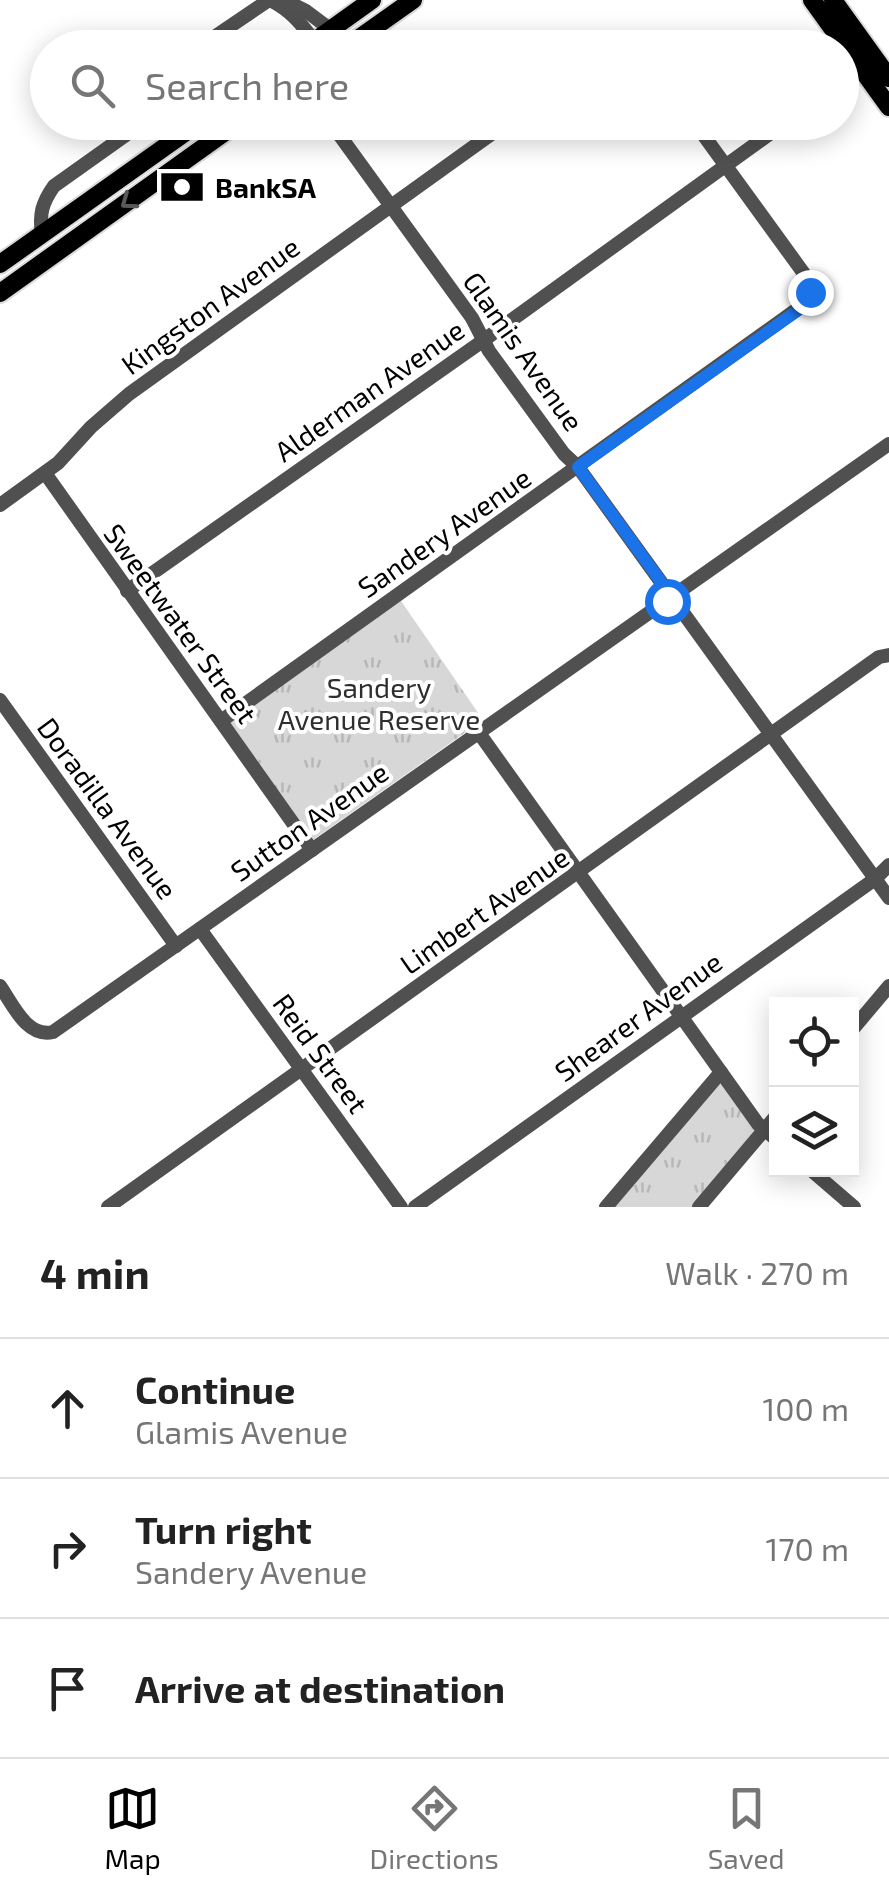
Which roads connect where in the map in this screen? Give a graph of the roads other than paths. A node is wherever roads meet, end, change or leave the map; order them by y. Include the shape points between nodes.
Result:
1 (238, 0) edge
2 (269, 0) edge
3 (280, 0) edge
4 (372, 0) edge
5 (392, 0) edge
6 (413, 0) edge
7 (812, 0) edge
8 (833, 0) edge
9 (236, 21) junction
10 (223, 30) edge
11 (312, 30) edge
12 (318, 30) edge
13 (339, 30) edge
14 (345, 30) edge
15 (351, 30) edge
16 (839, 30) edge
17 (850, 30) edge
18 (859, 47) edge
19 (859, 53) edge
20 (868, 63) junction
21 (859, 70) edge
22 (889, 78) edge
23 (889, 107) edge
24 (119, 140) edge
25 (175, 140) edge
26 (214, 140) edge
27 (343, 140) edge
28 (483, 140) edge
29 (707, 140) edge
30 (761, 140) edge
31 (725, 166) junction
32 (391, 206) junction
33 (42, 235) junction
34 (0, 264) edge
35 (0, 293) edge
36 (484, 340) junction
37 (889, 444) edge
38 (578, 467) junction
39 (45, 474) junction
40 (0, 505) edge
41 (126, 592) junction
42 (672, 597) junction
43 (889, 655) edge
44 (0, 700) edge
45 (221, 722) junction
46 (479, 733) junction
47 (772, 734) junction
48 (312, 850) junction
49 (889, 865) edge
50 (579, 873) junction
51 (875, 878) junction
52 (889, 898) edge
53 (200, 928) junction
54 (176, 946) junction
55 (0, 986) edge
56 (889, 986) edge
57 (682, 1015) junction
58 (859, 1022) edge
59 (302, 1068) junction
60 (721, 1072) junction
61 (769, 1132) edge
62 (769, 1136) edge
63 (819, 1177) edge
64 (108, 1207) edge
65 (401, 1207) edge
66 (415, 1207) edge
67 (606, 1207) edge
68 (699, 1207) edge
69 (854, 1207) edge

1 - 9 street
2 - 9 street
2 - 11 street
3 - 12 street via 306,11
4 - 13 main road
5 - 14 main road
6 - 15 main road
7 - 16 main road
8 - 17 main road
9 - 10 street
18 - 20 main road
19 - 20 main road
20 - 21 street
20 - 22 main road
20 - 23 main road
24 - 33 street via 54,186 40,214
25 - 33 main road
26 -> 35 main road
27 - 32 street, Glamis Avenue
28 - 32 street, Kingston Avenue
29 - 31 street
30 - 31 street, Alderman Avenue
31 - 36 street, Alderman Avenue
31 - 38 street, Sandery Avenue via 805,275 808,299
32 - 36 street, Glamis Avenue
32 - 39 street, Kingston Avenue via 129,394
33 - 34 main road
36 - 38 street, Glamis Avenue
36 - 41 street, Alderman Avenue
37 - 42 street, Sutton Avenue
38 - 42 street, Glamis Avenue
38 - 45 street, Sandery Avenue
39 - 40 street, Kingston Avenue
39 - 41 street, Sweetwater Street
41 - 45 street, Sweetwater Street
42 - 46 street, Sutton Avenue
42 - 47 street, Glamis Avenue
43 - 47 street, Limbert Avenue
44 - 54 street, Doradilla Avenue
45 - 48 street, Sweetwater Street
46 - 48 street, Sutton Avenue
46 - 50 street
47 - 50 street, Limbert Avenue
47 - 51 street, Glamis Avenue
48 - 53 street, Sutton Avenue
49 - 51 street, Shearer Avenue
50 - 57 street
50 - 59 street, Limbert Avenue
51 - 52 street, Glamis Avenue
51 - 57 street, Shearer Avenue
53 - 54 street, Sutton Avenue
53 - 59 street, Reid Street
54 - 55 street, Sutton Avenue via 53,1032 30,1028
56 - 58 street
57 - 60 street
57 - 66 street, Shearer Avenue
59 - 64 street, Limbert Avenue
59 - 65 street, Reid Street
60 - 61 street
60 - 67 street
62 - 68 street
63 - 69 street

